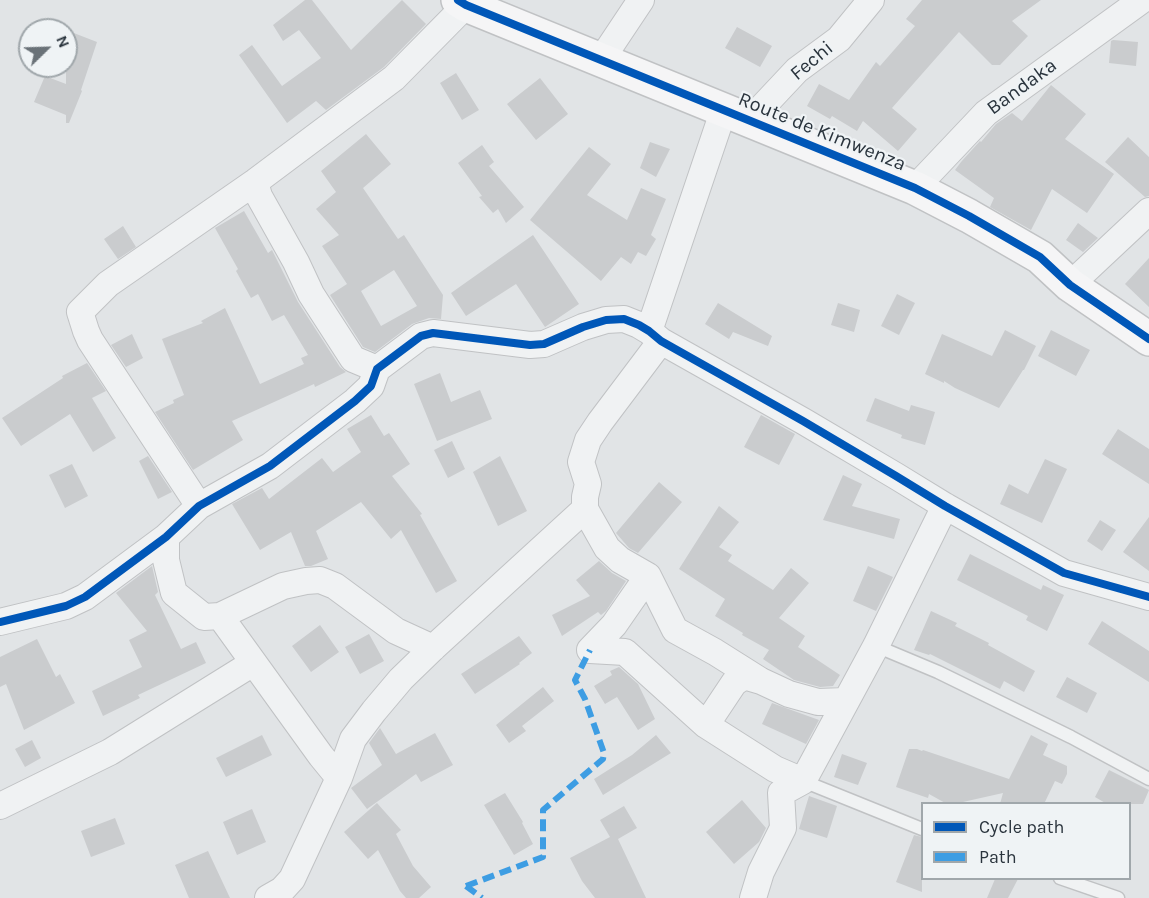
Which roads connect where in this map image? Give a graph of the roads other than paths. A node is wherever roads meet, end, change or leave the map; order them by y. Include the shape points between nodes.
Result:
1 (641, 0) edge
2 (871, 0) edge
3 (1142, 0) edge
4 (462, 3) edge
5 (601, 60) junction
6 (737, 115) junction
7 (255, 182) junction
8 (915, 188) junction
9 (1149, 211) edge
10 (1070, 285) junction
11 (655, 336) junction
12 (1149, 339) edge
13 (377, 369) junction
14 (199, 506) junction
15 (945, 506) junction
16 (585, 509) junction
17 (166, 537) junction
18 (648, 576) junction
19 (1149, 597) edge
20 (220, 616) junction
21 (0, 622) edge
22 (876, 646) junction
23 (433, 648) junction
24 (253, 663) junction
25 (761, 681) junction
26 (845, 701) junction
27 (706, 725) junction
28 (339, 778) junction
29 (1149, 779) edge
30 (803, 781) junction
31 (0, 806) edge
32 (921, 829) edge
33 (1063, 880) edge
34 (268, 898) edge
35 (753, 898) edge
36 (1118, 898) edge

1 - 5 street
2 - 6 street, Fechi via 839,39
3 - 8 street, Bandaka via 986,113
4 - 5 street, Route de Kimwenza
4 - 7 street via 394,78
5 - 6 street, Route de Kimwenza
6 - 8 street, Route de Kimwenza
6 - 11 street
7 - 13 street via 317,303 353,358
7 - 14 street via 108,284 80,312 90,340
8 - 10 street, Route de Kimwenza via 1040,257
9 - 10 street
10 - 12 street, Route de Kimwenza
11 - 13 street via 624,319 583,327 544,344 434,333 421,336
11 - 15 street
11 - 16 street via 588,440 581,462 588,484
13 - 14 street via 371,386 355,401 270,466
14 - 17 street
15 - 19 street via 1064,573
15 - 22 street
16 - 18 street via 607,548
16 - 23 street
17 - 20 street via 166,560 174,593 204,617
17 - 21 street via 84,597 66,606
18 - 25 street via 675,630
18 - 27 street via 614,626 590,650 624,652
20 - 23 street via 284,586 320,580 335,586 396,631
20 - 24 street
22 - 26 street
22 - 29 lane via 938,672
23 - 28 street via 353,739
24 - 28 street
24 - 31 street via 110,752
25 - 26 street via 818,702
25 - 27 street via 744,676 734,683
26 - 30 street
27 - 30 street via 775,769
28 - 34 street via 292,879
30 - 32 lane
30 - 35 street via 781,793 783,828
33 - 36 lane

